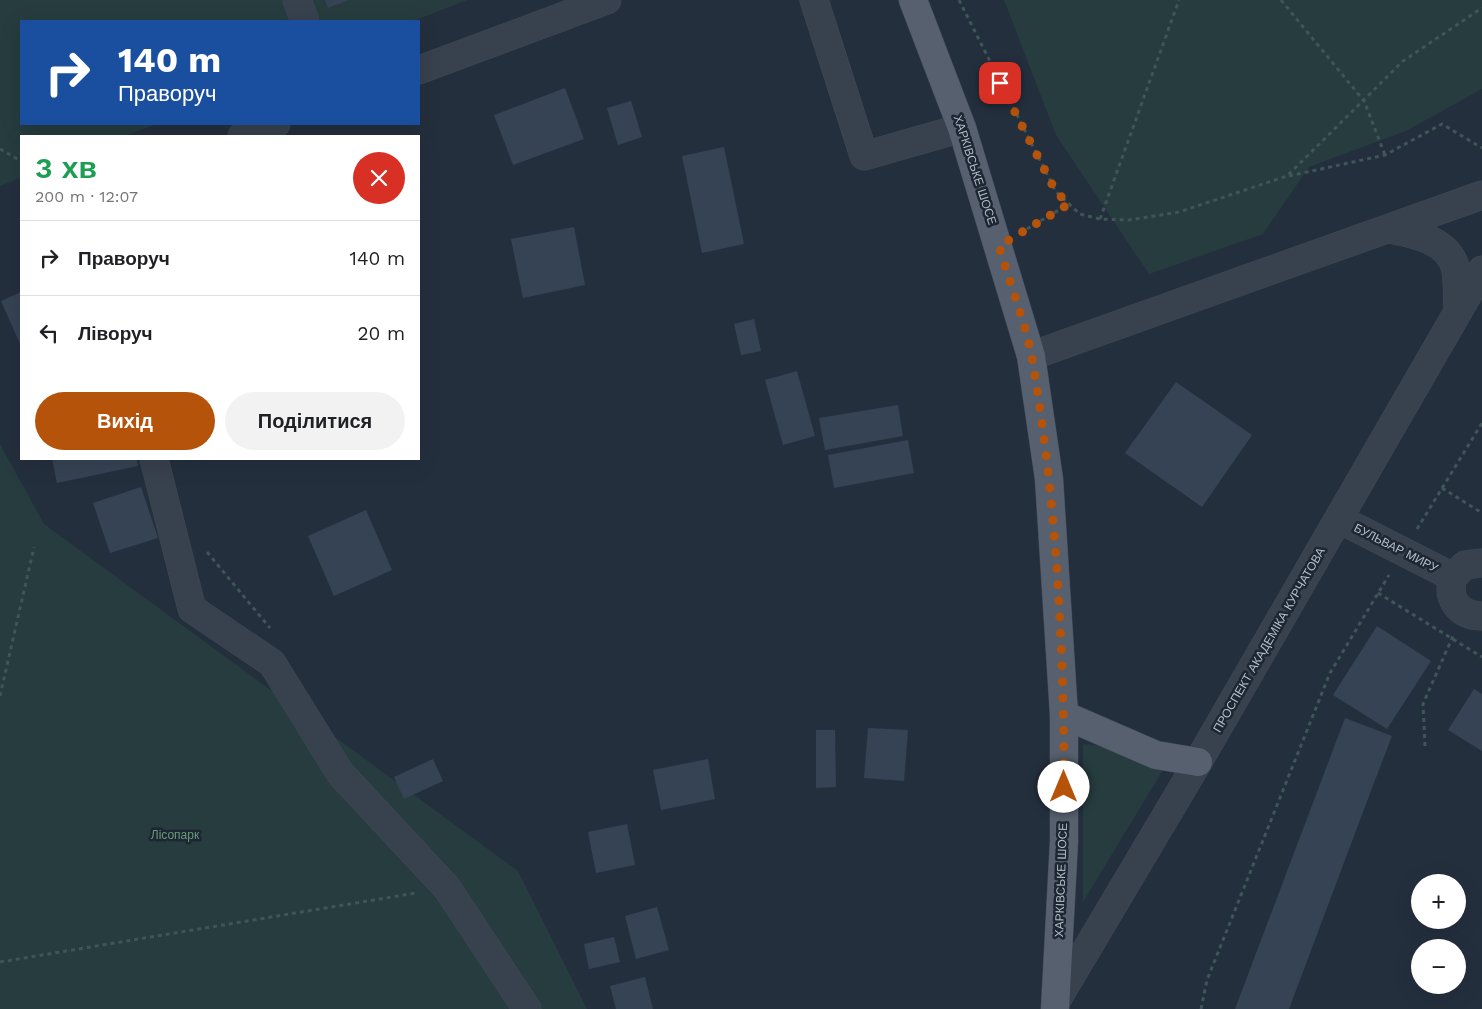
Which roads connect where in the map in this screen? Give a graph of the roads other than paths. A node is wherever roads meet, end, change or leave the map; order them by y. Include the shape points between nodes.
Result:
1 (297, 0) edge
2 (607, 0) edge
3 (814, 0) edge
4 (913, 0) edge
5 (305, 20) edge
6 (420, 70) edge
7 (273, 125) edge
8 (962, 128) junction
9 (245, 135) edge
10 (1482, 195) edge
11 (1390, 229) junction
12 (1482, 270) edge
13 (1458, 311) junction
14 (1031, 356) junction
15 (154, 460) edge
16 (1339, 519) junction
17 (1482, 563) edge
18 (1453, 578) junction
19 (1474, 615) edge
20 (1064, 715) junction
21 (1198, 762) junction
22 (1055, 1005) edge
23 (527, 1009) edge

1 - 5 street
2 - 6 street
3 - 8 street via 864,156
4 - 8 main road, ХАРКІВСЬКЕ ШОСЕ
7 - 9 street
8 - 14 main road, ХАРКІВСЬКЕ ШОСЕ
10 - 11 street
11 - 13 street via 1414,234 1442,246 1456,269
11 - 14 street
12 - 13 street, ПРОСПЕКТ АКАДЕМІКА КУРЧАТОВА
13 - 16 street, ПРОСПЕКТ АКАДЕМІКА КУРЧАТОВА
14 - 20 main road, ХАРКІВСЬКЕ ШОСЕ via 1049,479
15 - 23 street via 192,609 272,663 340,773 447,888
16 - 18 street, БУЛЬВАР МИРУ
16 - 21 street, ПРОСПЕКТ АКАДЕМІКА КУРЧАТОВА
17 - 18 street, БУЛЬВАР МИРУ via 1465,565
18 - 19 street, БУЛЬВАР МИРУ via 1453,602
20 - 21 main road via 1156,755
20 - 22 main road, ХАРКІВСЬКЕ ШОСЕ via 1064,841
21 - 22 street, ПРОСПЕКТ АКАДЕМІКА КУРЧАТОВА

